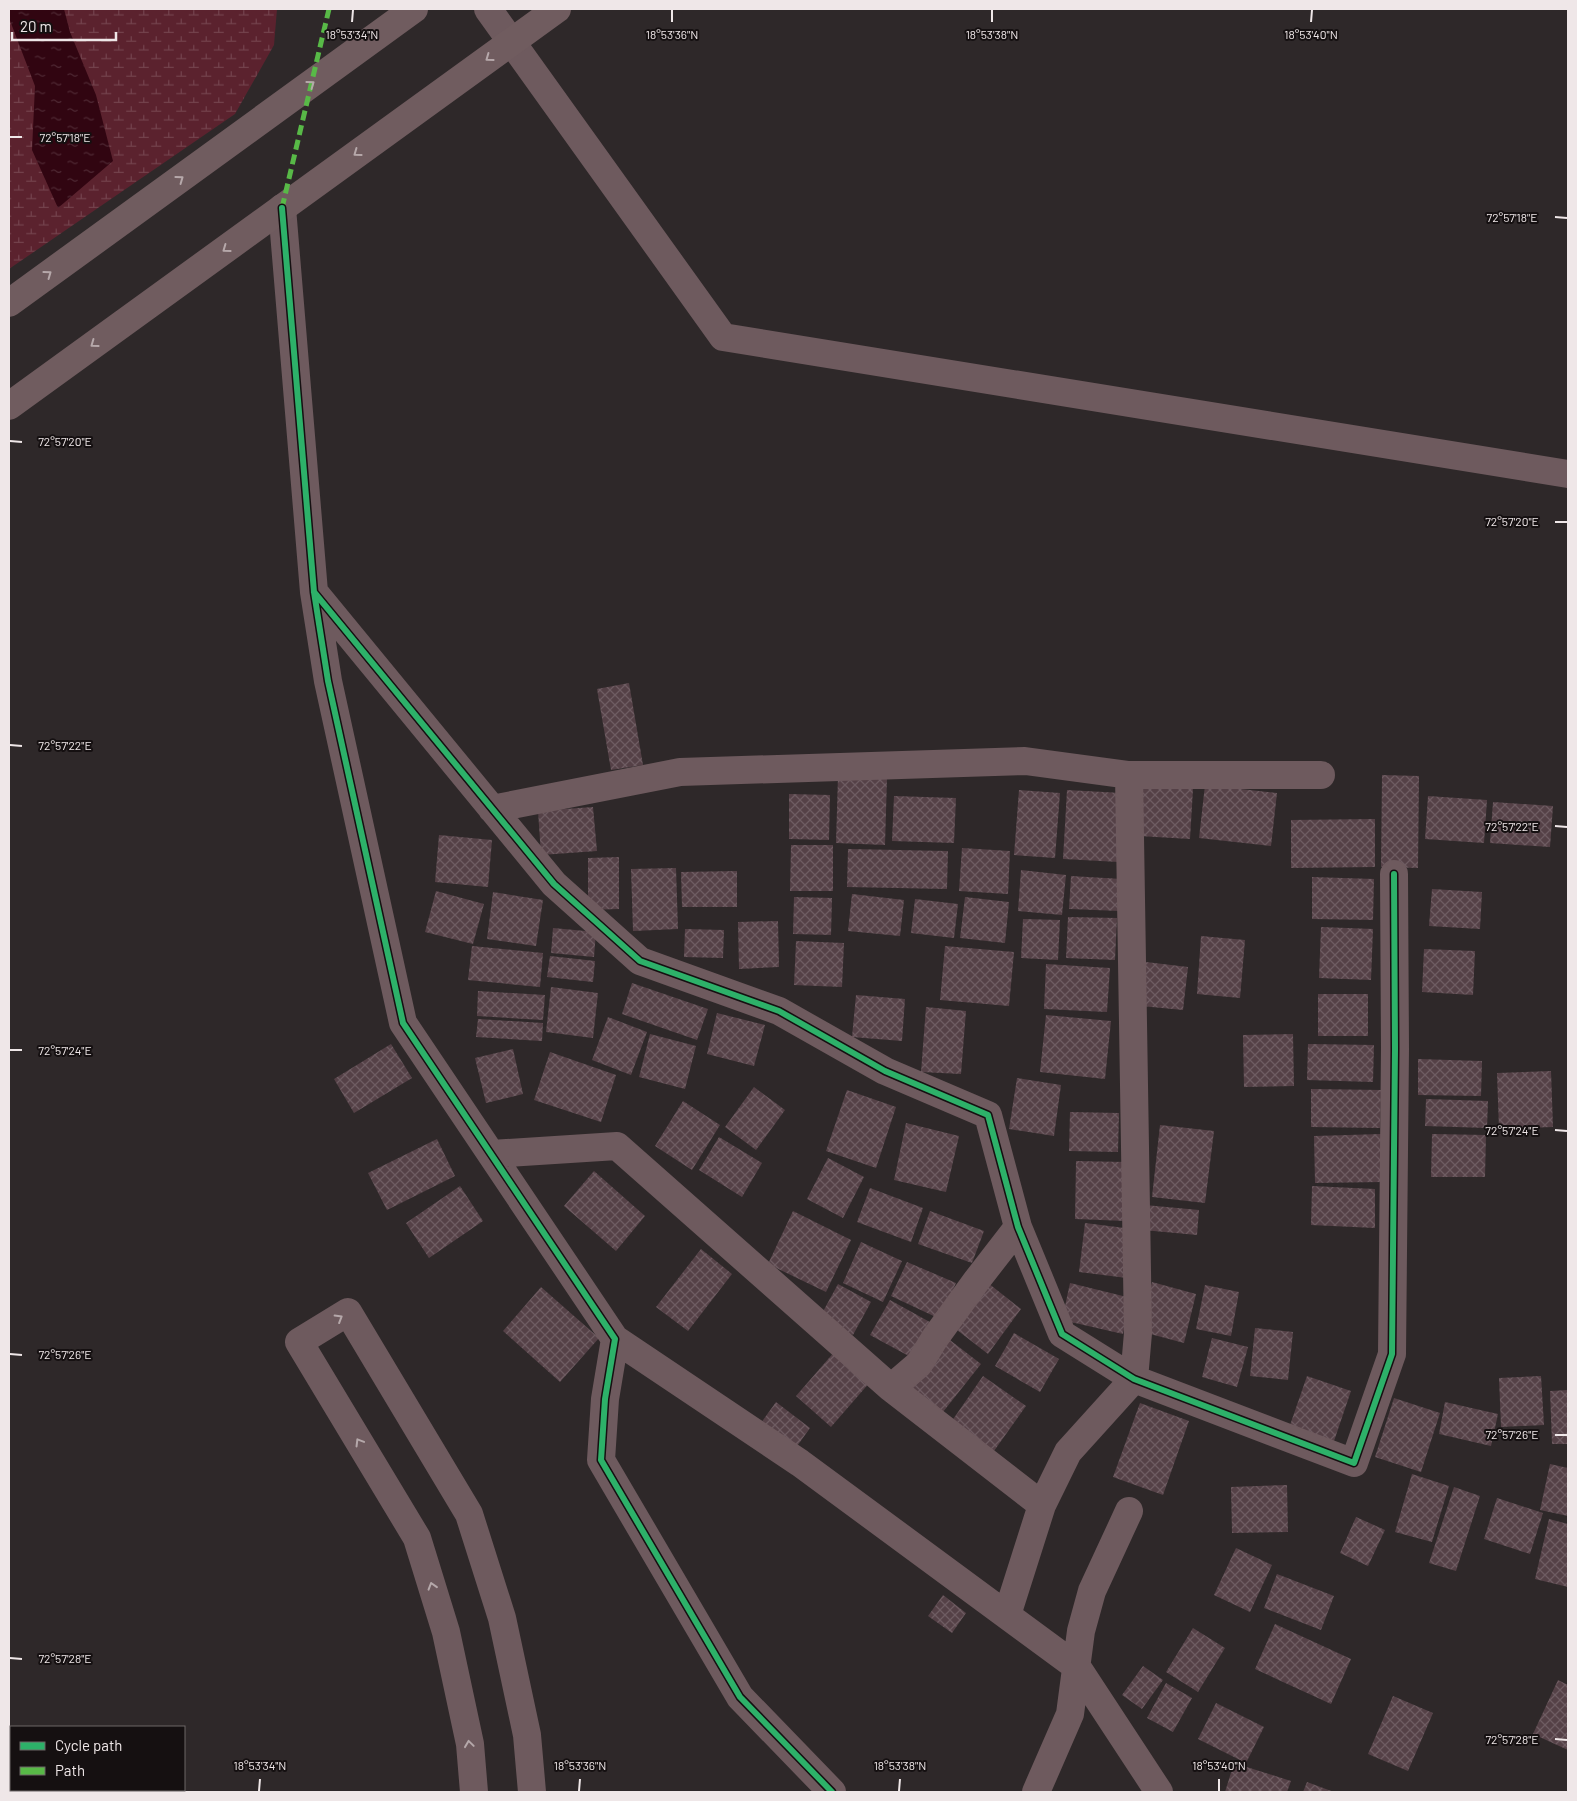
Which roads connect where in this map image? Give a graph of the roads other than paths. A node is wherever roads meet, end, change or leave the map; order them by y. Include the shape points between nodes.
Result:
1 (414, 9) edge
2 (488, 9) edge
3 (556, 9) edge
4 (511, 42) junction
5 (282, 208) junction
6 (9, 303) edge
7 (9, 406) edge
8 (1568, 474) edge
9 (314, 592) junction
10 (1130, 775) junction
11 (1321, 775) dead end
12 (492, 809) junction
13 (1394, 874) dead end
14 (491, 1154) junction
15 (1018, 1227) junction
16 (615, 1339) junction
17 (1134, 1379) junction
18 (891, 1388) junction
19 (1042, 1505) junction
20 (1130, 1510) dead end
21 (1007, 1615) junction
22 (1077, 1667) junction
23 (474, 1792) edge
24 (532, 1792) edge
25 (832, 1792) edge
26 (1036, 1792) edge
27 (1159, 1792) edge

6 -> 1 street
2 - 4 street
3 - 4 street
4 -> 5 street
4 - 8 street via 722,336
5 -> 7 street
5 - 9 street
9 - 12 street
9 - 14 street via 328,681 403,1023
10 - 11 street
10 - 12 street via 1026,760 680,772
10 - 17 street via 1138,1333
12 - 15 street via 554,884 640,961 779,1011 885,1071 988,1115
13 - 17 street via 1392,1354 1354,1463
14 - 16 street
14 - 18 street via 617,1146
15 - 17 street via 1062,1334
15 - 18 street via 919,1364
16 - 21 street via 800,1463
16 - 25 street via 605,1399 602,1460 740,1697
17 - 19 street via 1068,1452
18 - 19 street
19 - 21 street
20 - 22 street via 1092,1591 1081,1631
21 - 22 street
22 - 26 street via 1070,1714
22 - 27 street
23 -> 24 street via 470,1744 446,1632 417,1538 299,1342 348,1312 469,1514 502,1618 527,1735

